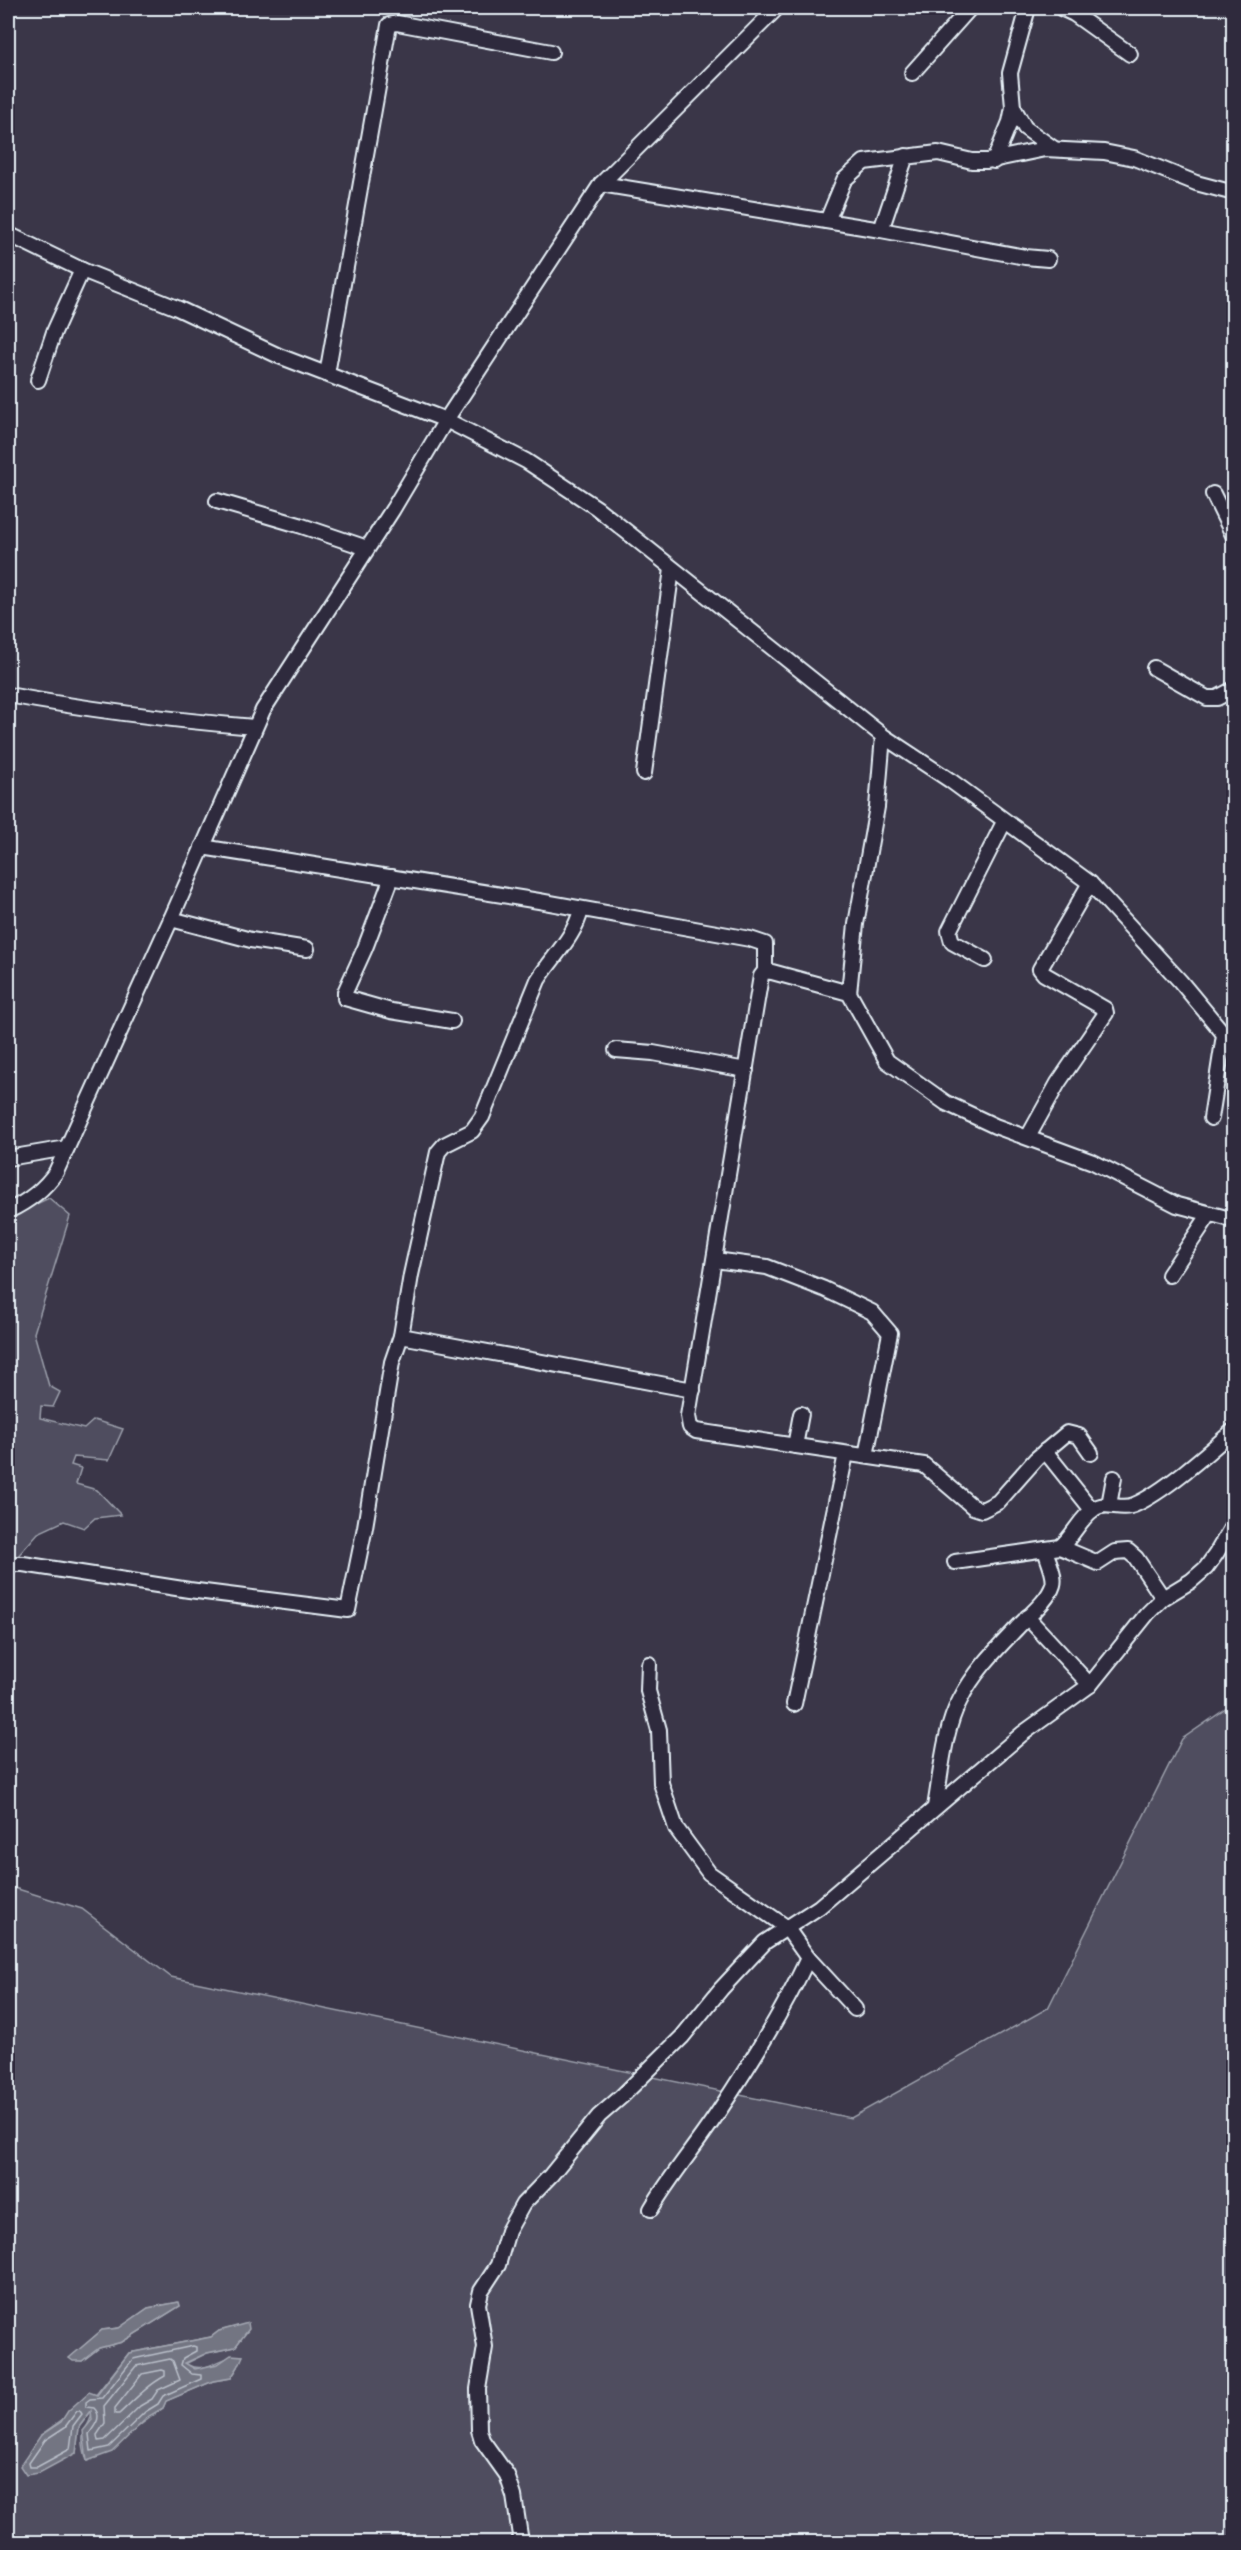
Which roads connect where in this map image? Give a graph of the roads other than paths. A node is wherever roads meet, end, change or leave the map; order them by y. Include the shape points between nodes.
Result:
1 (777, 8) edge
2 (970, 8) edge
3 (1028, 8) edge
4 (1061, 8) edge
5 (551, 52) dead end
6 (1130, 54) dead end
7 (912, 73) dead end
8 (1013, 107) junction
9 (1053, 148) junction
10 (906, 156) junction
11 (994, 161) junction
12 (601, 184) junction
13 (1233, 194) edge
14 (827, 221) junction
15 (881, 230) junction
16 (8, 234) edge
17 (1048, 259) dead end
18 (82, 270) junction
19 (327, 374) junction
20 (38, 380) dead end
21 (446, 420) junction
22 (1213, 494) dead end
23 (217, 501) dead end
24 (1233, 537) edge
25 (367, 548) junction
26 (672, 569) junction
27 (1154, 668) dead end
28 (1233, 689) edge
29 (8, 695) edge
30 (254, 727) junction
31 (883, 736) junction
32 (644, 772) dead end
33 (1004, 822) junction
34 (202, 847) junction
35 (392, 877) junction
36 (1090, 883) junction
37 (581, 910) junction
38 (171, 919) junction
39 (307, 949) dead end
40 (985, 960) dead end
41 (765, 971) junction
42 (849, 993) junction
43 (452, 1021) dead end
44 (1224, 1035) junction
45 (1233, 1046) edge
46 (616, 1050) dead end
47 (746, 1070) junction
48 (1211, 1118) dead end
49 (1028, 1137) junction
50 (67, 1148) junction
51 (8, 1158) edge
52 (8, 1211) edge
53 (1209, 1215) junction
54 (1233, 1220) edge
55 (715, 1260) junction
56 (1169, 1275) dead end
57 (401, 1336) junction
58 (693, 1390) junction
59 (801, 1414) dead end
60 (1233, 1430) edge
61 (795, 1446) junction
62 (1044, 1451) junction
63 (1090, 1453) dead end
64 (846, 1454) junction
65 (866, 1456) junction
66 (1114, 1478) dead end
67 (1109, 1505) junction
68 (1092, 1509) junction
69 (1233, 1523) edge
70 (1060, 1547) junction
71 (1045, 1550) junction
72 (955, 1562) dead end
73 (8, 1564) edge
74 (1163, 1598) junction
75 (1027, 1617) junction
76 (649, 1664) dead end
77 (1090, 1685) junction
78 (794, 1704) dead end
79 (934, 1808) junction
80 (786, 1927) junction
81 (808, 1958) junction
82 (855, 2009) dead end
83 (651, 2209) dead end
84 (521, 2542) edge

1 - 12 street
2 - 7 street
3 - 8 street via 1010,73
4 - 6 street
5 - 19 street via 398,23 389,25
8 - 9 street via 1025,128
8 - 11 street
9 - 11 street
9 - 13 street via 1127,156
10 - 11 street via 938,153
10 - 14 street via 873,160 853,170 844,180
10 - 15 street
12 - 14 street
12 - 21 street
14 - 15 street
15 - 17 street
16 - 18 street
18 - 19 street
18 - 20 street
19 - 21 street
21 - 25 street
21 - 26 street via 561,482
22 - 24 street
23 - 25 street
25 - 30 street
26 - 31 street
26 - 32 street
27 - 28 street via 1207,698 1217,698
29 - 30 street via 110,713
30 - 34 street
31 - 33 street
31 - 42 street via 877,807 854,935
33 - 36 street
33 - 40 street via 949,931 952,942
34 - 35 street
34 - 38 street
35 - 37 street
35 - 43 street via 345,998 391,1011
36 - 44 street
36 - 49 street via 1040,969 1106,1013 1058,1083
37 - 41 street via 762,942 766,950
37 - 57 street via 572,936 538,980 482,1117 471,1131 438,1152
38 - 39 street via 251,940
38 - 50 street
41 - 42 street
41 - 47 street via 759,985
42 - 49 street via 887,1061 946,1103
44 - 45 street
44 - 48 street
46 - 47 street
47 - 55 street
49 - 53 street via 1093,1162 1177,1205
50 - 51 street
50 - 52 street via 48,1184
53 - 54 street
53 - 56 street
55 - 58 street
55 - 65 street via 767,1267 824,1289 872,1312 890,1333
57 - 58 street
57 - 73 street via 392,1362 348,1610
58 - 61 street via 688,1416 690,1427 696,1431
59 - 61 street
60 - 67 street via 1139,1502 1122,1507
61 - 64 street
62 - 63 street via 1071,1432 1079,1436
62 - 65 street via 998,1502 982,1510 973,1507 924,1465
62 - 68 street
64 - 65 street
64 - 78 street
66 - 67 street
67 - 68 street
68 - 70 street
69 - 74 street via 1206,1568
70 - 71 street
70 - 74 street via 1098,1563 1115,1552 1128,1551
71 - 72 street
71 - 75 street via 1053,1582 1049,1593
74 - 77 street
75 - 77 street
75 - 79 street via 987,1661 960,1699
76 - 80 street via 648,1691 659,1730 661,1783 676,1828 709,1873
77 - 79 street via 1030,1727
79 - 80 street via 819,1907
80 - 81 street
80 - 84 street via 758,1948 682,2037 599,2116 524,2204 508,2231 498,2265 481,2291 478,2304 485,2347 478,2389 479,2430 507,2475
81 - 82 street
81 - 83 street via 764,2040

